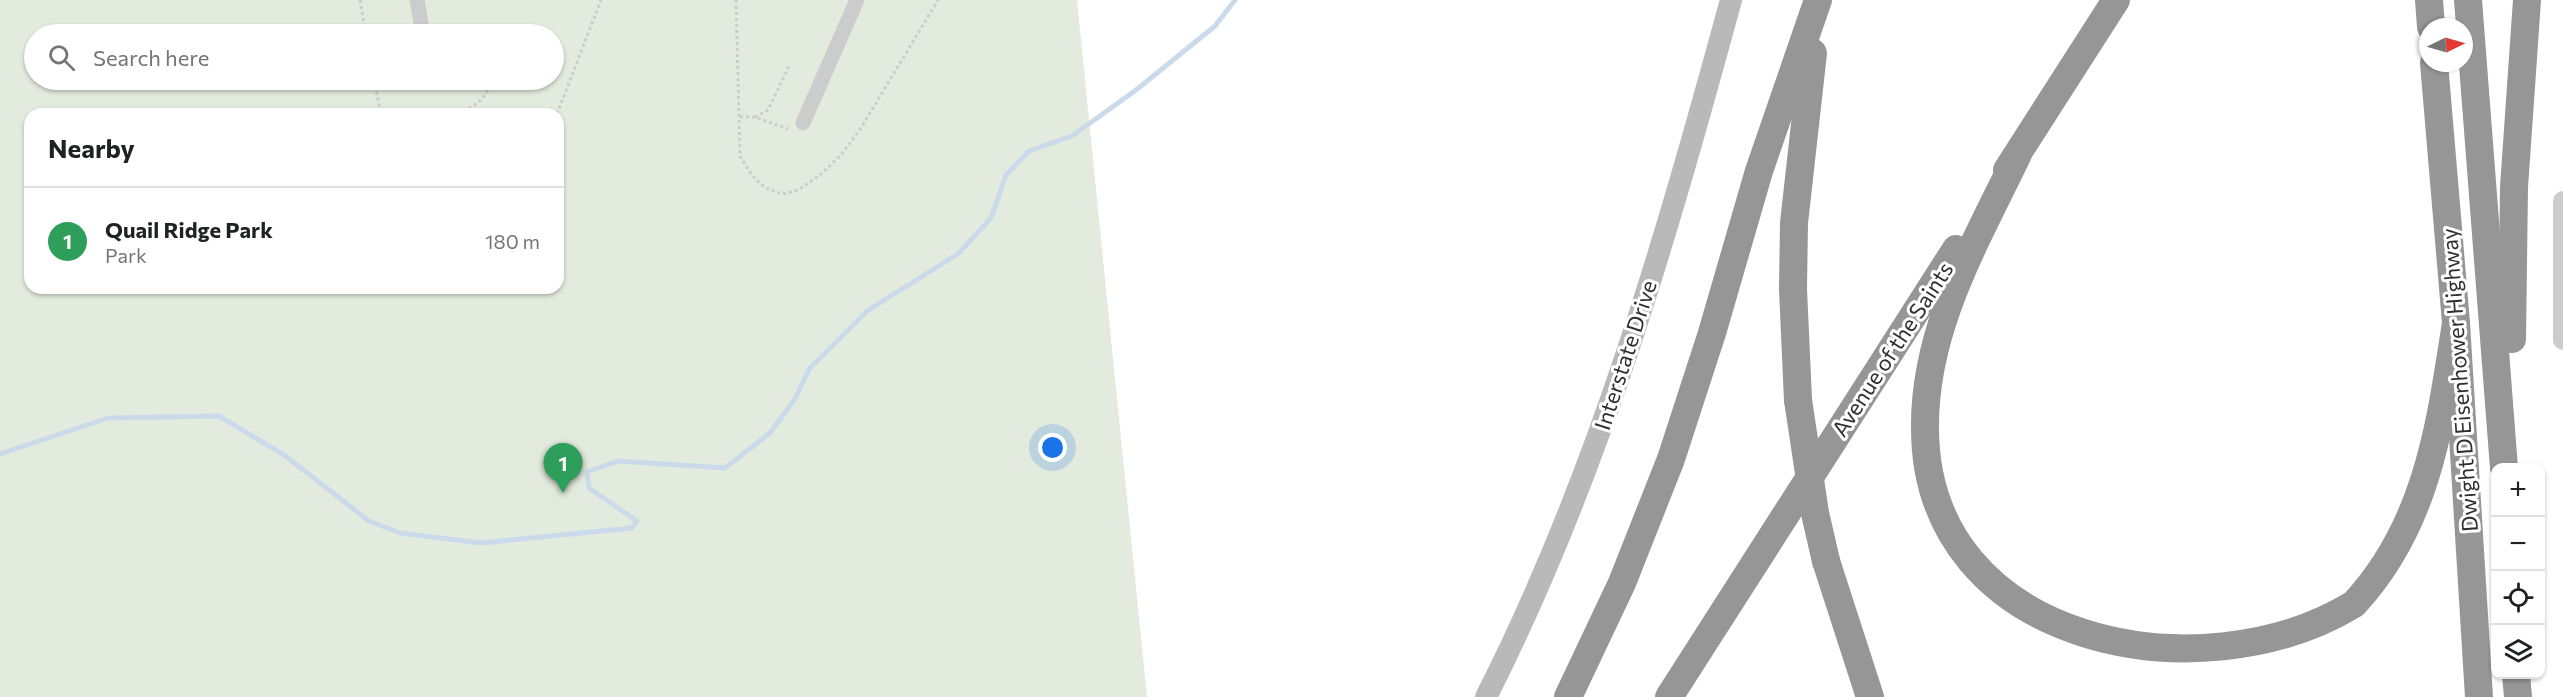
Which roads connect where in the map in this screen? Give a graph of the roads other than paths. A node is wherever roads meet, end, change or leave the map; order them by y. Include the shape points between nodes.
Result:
1 (417, 0) edge
2 (857, 0) edge
3 (1731, 0) edge
4 (1819, 0) edge
5 (2116, 0) edge
6 (2429, 0) edge
7 (2468, 0) edge
8 (2527, 0) edge
9 (2430, 18) edge
10 (421, 24) edge
11 (2435, 72) edge
12 (803, 123) road end
13 (2018, 154) junction
14 (2563, 201) edge
15 (2456, 323) junction
16 (2563, 340) edge
17 (2504, 463) edge
18 (2511, 463) edge
19 (2087, 661) dead end
20 (2241, 670) dead end
21 (2516, 679) edge
22 (1486, 697) edge
23 (1568, 697) edge
24 (1669, 697) edge
25 (1870, 697) edge
26 (2479, 697) edge
27 (2518, 697) edge

1 - 10 street
2 - 12 street
3 - 22 main road, Interstate Drive via 1597,441 1558,543
4 - 23 highway via 1760,171 1671,459 1622,583
4 - 25 highway, bridge via 1794,223 1798,400 1826,561
5 - 13 highway, Avenue of the Saints
6 - 9 highway
7 - 17 highway, Dwight D Eisenhower Highway
8 - 18 highway via 2514,187
11 - 15 highway, Dwight D Eisenhower Highway
13 - 19 highway via 1954,288 1941,324 1931,357 1924,431 1929,467 1946,527 1978,581 2023,625 2047,642
13 - 24 highway, Avenue of the Saints
14 - 16 street
15 - 20 highway via 2437,441 2425,483 2395,547 2360,597 2326,629 2298,647
15 - 26 highway, Dwight D Eisenhower Highway
21 - 27 highway

